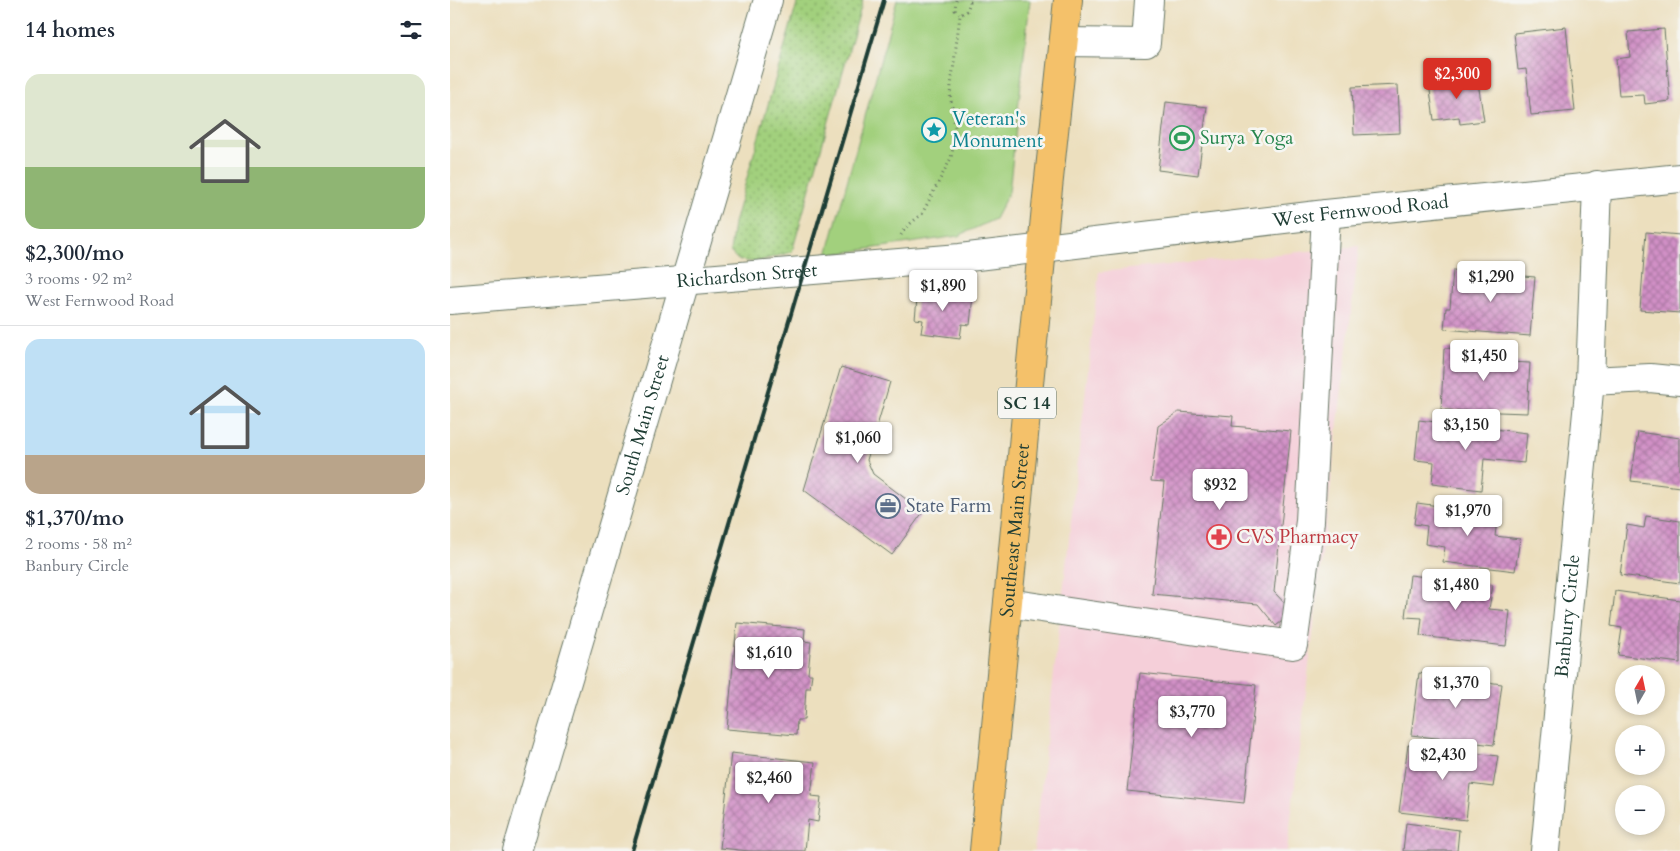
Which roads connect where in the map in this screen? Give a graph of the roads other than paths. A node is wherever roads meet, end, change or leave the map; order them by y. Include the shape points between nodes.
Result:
1 (768, 0) edge
2 (1068, 0) edge
3 (1149, 0) edge
4 (1064, 42) junction
5 (1680, 178) edge
6 (1597, 185) junction
7 (1326, 214) junction
8 (1042, 247) junction
9 (686, 279) junction
10 (450, 300) edge
11 (1590, 381) junction
12 (1680, 381) edge
13 (1008, 602) junction
14 (518, 851) edge
15 (984, 851) edge
16 (1545, 851) edge

1 - 9 street, South Main Street
2 - 4 main road, Southeast Main Street / SC 14
3 - 4 street via 1146,43
4 - 8 main road, Southeast Main Street / SC 14
5 - 6 street, West Fernwood Road
6 - 7 street, West Fernwood Road
6 - 11 street, Banbury Circle
7 - 8 street, West Fernwood Road
7 - 13 street via 1310,521 1293,645
8 - 9 street, Richardson Street via 960,258
8 - 13 main road, Southeast Main Street / SC 14
9 - 10 street, Richardson Street
9 - 14 street, South Main Street
11 - 12 street via 1650,378
11 - 16 street, Banbury Circle
13 - 15 main road, Southeast Main Street / SC 14

